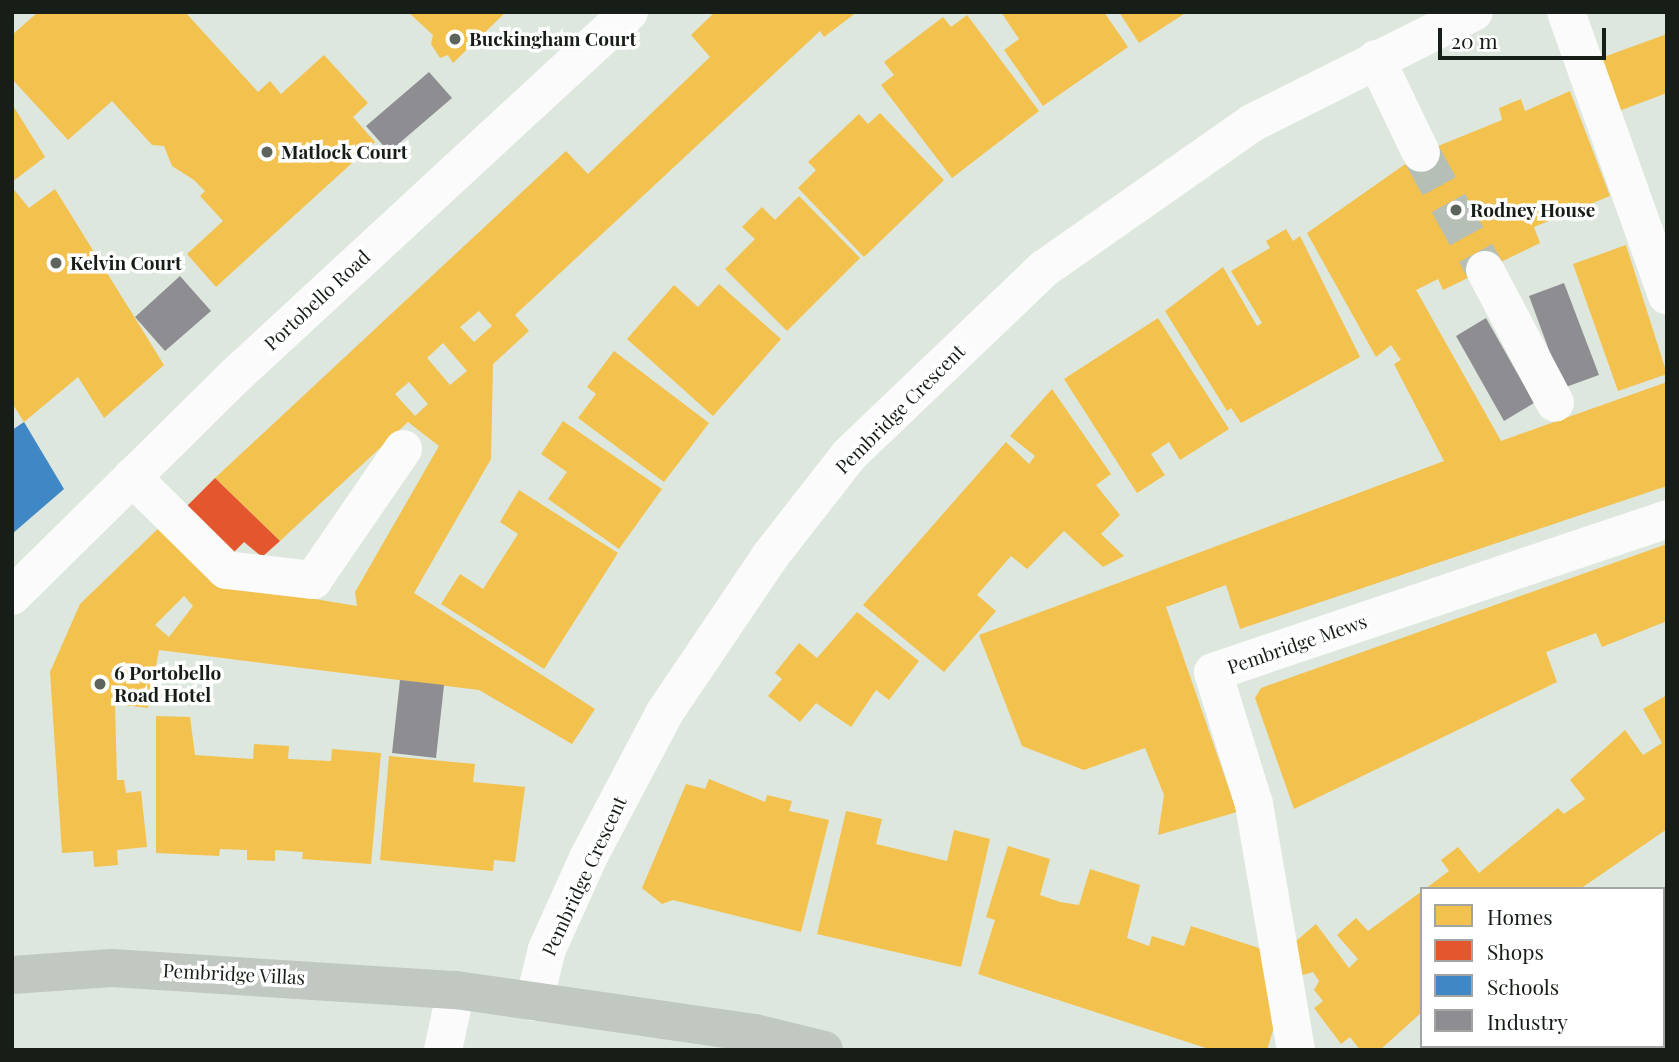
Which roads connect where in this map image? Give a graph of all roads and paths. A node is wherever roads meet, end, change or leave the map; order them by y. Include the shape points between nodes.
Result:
1 (629, 12) edge
2 (1474, 12) edge
3 (1566, 12) edge
4 (1376, 59) junction
5 (1421, 153) tunnel mouth
6 (1485, 270) tunnel mouth
7 (1667, 296) edge
8 (1555, 403) dead end
9 (403, 449) dead end
10 (132, 477) junction
11 (1667, 519) edge
12 (12, 596) edge
13 (12, 975) edge
14 (456, 990) junction
15 (534, 1002) junction
16 (443, 1050) edge
17 (824, 1050) edge
18 (1296, 1050) edge

1 - 10 street, Portobello Road
2 - 4 street, Pembridge Crescent
3 - 7 street
4 - 5 street
4 - 15 street, Pembridge Crescent via 1252,123 1045,268 849,455 771,555 665,712 588,858 547,949
6 - 8 street
9 - 10 street via 313,580 226,570
10 - 12 street, Portobello Road
11 - 18 street, Pembridge Mews via 1213,673 1254,804
13 - 14 main road, Pembridge Villas via 112,968
14 - 15 main road, Pembridge Villas
14 - 16 street
15 - 17 main road via 755,1033

